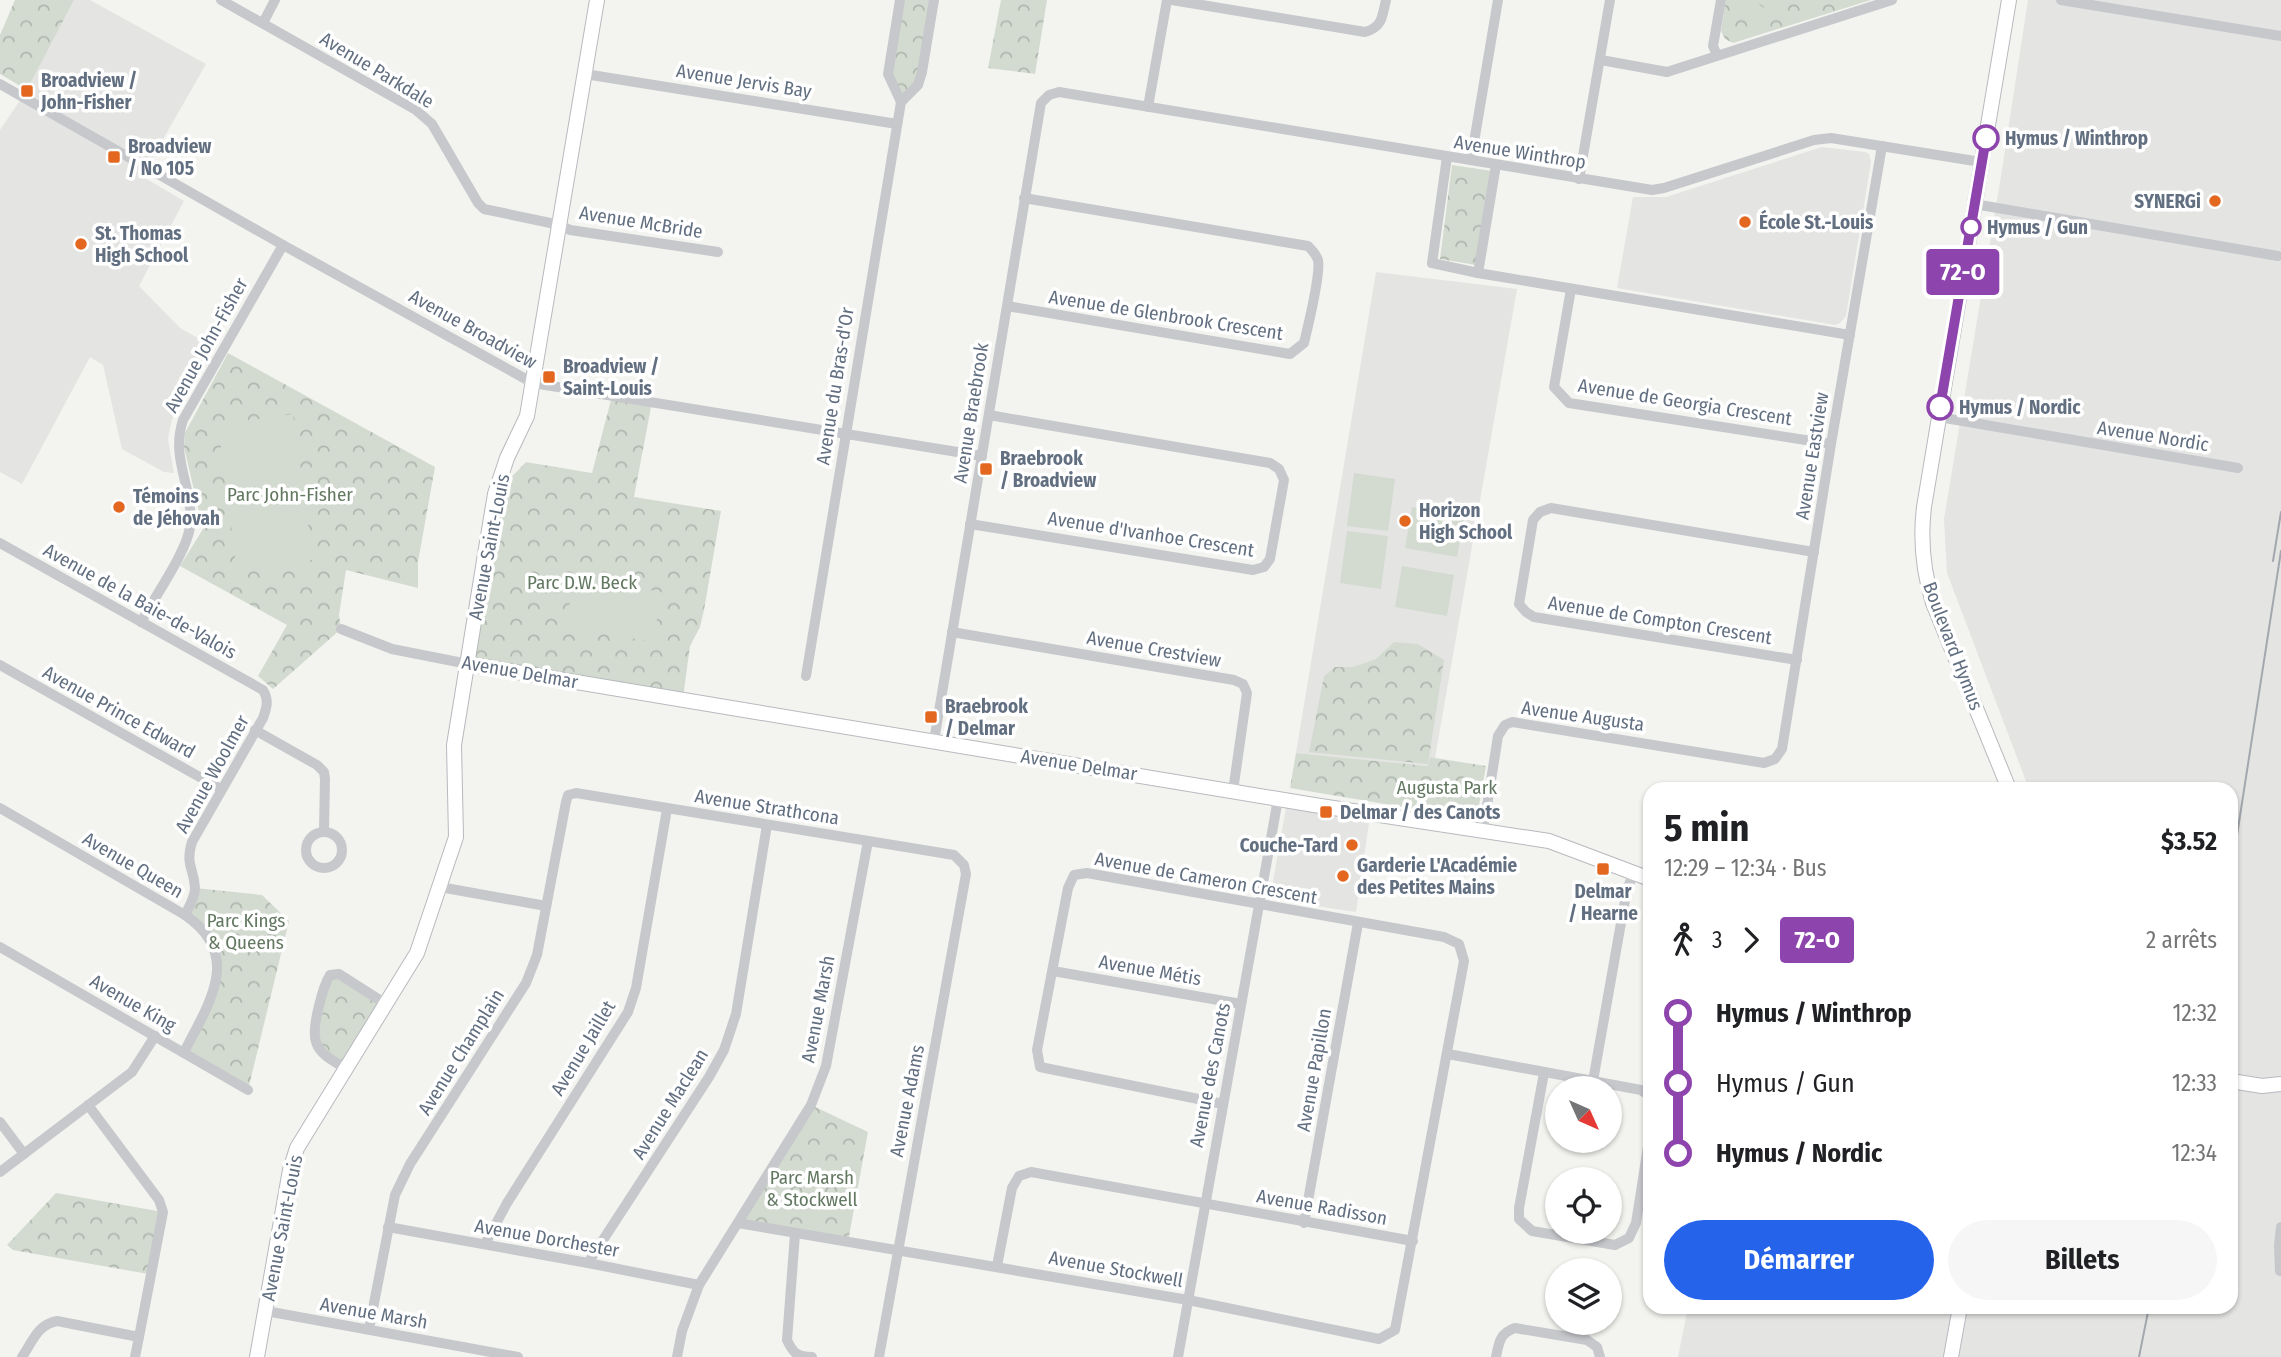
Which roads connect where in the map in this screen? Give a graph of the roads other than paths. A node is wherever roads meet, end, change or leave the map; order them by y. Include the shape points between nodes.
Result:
1 (221, 0) edge
2 (275, 0) edge
3 (597, 0) edge
4 (900, 0) edge
5 (934, 0) edge
6 (1169, 0) edge
7 (1386, 0) edge
8 (1498, 0) edge
9 (1610, 0) edge
10 (1721, 0) edge
11 (1892, 0) edge
12 (2009, 0) edge
13 (2061, 0) edge
14 (262, 23) junction
15 (2281, 36) edge
16 (1717, 55) junction
17 (1601, 60) junction
18 (585, 74) junction
19 (0, 84) edge
20 (1049, 95) joint
21 (901, 102) junction
22 (1148, 107) junction
23 (897, 124) junction
24 (1882, 145) junction
25 (1447, 157) junction
26 (1471, 160) junction
27 (1982, 162) junction
28 (1496, 165) junction
29 (1579, 179) junction
30 (1024, 198) junction
31 (1974, 204) junction
32 (560, 225) junction
33 (283, 245) junction
34 (718, 252) dead end
35 (2278, 256) dead end
36 (1478, 273) junction
37 (1572, 289) junction
38 (1007, 306) junction
39 (1850, 335) junction
40 (533, 383) junction
41 (989, 415) junction
42 (1939, 417) junction
43 (846, 433) junction
44 (1831, 444) junction
45 (982, 456) junction
46 (2238, 468) dead end
47 (970, 524) junction
48 (0, 543) edge
49 (1814, 552) junction
50 (141, 622) junction
51 (341, 629) dead end
52 (952, 632) junction
53 (1797, 660) junction
54 (468, 664) junction
55 (0, 665) edge
56 (806, 676) dead end
57 (263, 690) joint
58 (256, 730) junction
59 (934, 741) junction
60 (1764, 762) joint
61 (2006, 782) edge
62 (221, 789) junction
63 (1233, 791) junction
64 (576, 793) joint
65 (1278, 799) junction
66 (0, 808) edge
67 (667, 809) junction
68 (767, 825) junction
69 (324, 831) dead end
70 (1483, 831) junction
71 (868, 841) junction
72 (954, 855) joint
73 (1634, 873) junction
74 (1643, 876) edge
75 (440, 887) junction
76 (546, 905) junction
77 (1260, 905) junction
78 (185, 915) junction
79 (1358, 923) junction
80 (0, 947) edge
81 (1053, 971) junction
82 (386, 1004) junction
83 (1241, 1004) junction
84 (155, 1036) junction
85 (184, 1052) junction
86 (1448, 1054) junction
87 (345, 1069) junction
88 (1544, 1073) junction
89 (1562, 1076) edge
90 (1594, 1076) edge
91 (2238, 1082) edge
92 (2281, 1084) edge
93 (1622, 1086) edge
94 (248, 1090) dead end
95 (1643, 1091) edge
96 (1223, 1104) junction
97 (88, 1105) junction
98 (0, 1122) edge
99 (24, 1154) junction
100 (0, 1172) edge
101 (1643, 1178) edge
102 (1204, 1204) junction
103 (737, 1223) junction
104 (1304, 1223) junction
105 (388, 1227) junction
106 (2281, 1227) edge
107 (795, 1234) junction
108 (1413, 1241) junction
109 (485, 1244) junction
110 (896, 1252) junction
111 (589, 1263) junction
112 (997, 1266) junction
113 (2280, 1271) edge
114 (699, 1285) junction
115 (1188, 1300) junction
116 (265, 1311) junction
117 (1959, 1314) edge
118 (369, 1329) junction
119 (139, 1337) junction
120 (22, 1357) edge
121 (135, 1357) edge
122 (257, 1357) edge
123 (518, 1357) edge
124 (677, 1357) edge
125 (812, 1357) edge
126 (879, 1357) edge
127 (1178, 1357) edge
128 (1496, 1357) edge
129 (1600, 1357) edge
130 (1951, 1357) edge

1 - 14 street, Avenue Parkdale
2 - 14 street
3 - 18 street, Avenue Saint-Louis
4 - 21 street via 888,74
5 - 21 street, Avenue du Bras-d'Or via 918,85
6 - 7 street via 1365,32 1381,24
6 - 22 street
8 - 26 street
9 - 17 street
10 - 16 street via 1713,46
11 - 16 street
12 - 27 street, Boulevard Hymus
13 - 15 street
14 - 32 street, Avenue Parkdale via 416,110 432,124 484,209
16 - 17 street via 1667,72
17 - 29 street
18 - 23 street, Avenue Jervis Bay
18 - 32 street, Avenue Saint-Louis
19 - 33 street, Avenue Broadview
20 - 22 street, Avenue Winthrop via 1059,92
20 - 30 street, Avenue Braebrook via 1041,103
21 - 23 street, Avenue du Bras-d'Or
22 - 25 street, Avenue Winthrop
23 - 43 street, Avenue du Bras-d'Or
24 - 27 street, Avenue Winthrop
24 - 29 street, Avenue Winthrop via 1814,140 1651,190
24 - 39 street, Avenue Eastview
25 - 26 street, Avenue Winthrop
25 - 36 street via 1432,263
26 - 28 street, Avenue Winthrop
27 - 31 street, Boulevard Hymus
28 - 29 street, Avenue Winthrop
28 - 36 street
30 - 38 street, Avenue Braebrook
30 - 38 street, Avenue de Glenbrook Crescent via 1308,246 1319,262 1304,343 1290,354
31 - 35 street
31 - 42 street, Boulevard Hymus
32 - 34 street, Avenue McBride
32 - 40 street, Avenue Saint-Louis
33 - 40 street, Avenue Broadview
33 - 50 street, Avenue John-Fisher via 183,419 177,448 190,508 188,539
36 - 37 street
37 - 39 street
37 - 44 street, Avenue de Georgia Crescent via 1554,387 1569,403
38 - 41 street, Avenue Braebrook
39 - 44 street, Avenue Eastview
40 - 43 street, Avenue Broadview
40 - 54 street, Avenue Saint-Louis via 527,416 495,494
41 - 45 street, Avenue Braebrook
41 - 47 street, Avenue d'Ivanhoe Crescent via 1269,463 1283,480 1277,519 1270,559 1265,567 1253,570
42 - 46 street, Avenue Nordic
42 - 61 street, Boulevard Hymus via 1922,523 1926,577
43 - 45 street, Avenue Broadview
43 - 56 street, Avenue du Bras-d'Or
44 - 49 street, Avenue Eastview
45 - 47 street, Avenue Braebrook
47 - 52 street, Avenue Braebrook
48 - 50 street, Avenue de la Baie-de-Valois
49 - 53 street, Avenue Eastview
49 - 53 street, Avenue de Compton Crescent via 1551,508 1533,520 1524,568 1519,604 1534,617
50 - 57 street, Avenue de la Baie-de-Valois
51 - 54 street, Avenue Delmar via 392,649
52 - 59 street, Avenue Braebrook
52 - 63 street, Avenue Crestview via 1243,684 1247,693
53 - 60 street, Avenue Eastview via 1782,749
54 - 59 street, Avenue Delmar
54 - 75 street, Avenue Saint-Louis via 454,745 456,837
55 - 62 street, Avenue Prince Edward
57 - 58 street, Avenue Woolmer via 268,704
58 - 62 street, Avenue Woolmer
58 - 69 street via 324,772
59 - 63 street, Avenue Delmar
60 - 70 street, Avenue Augusta via 1512,722 1499,737
62 - 78 street, Avenue Woolmer via 188,855 195,888
63 - 65 street, Avenue Delmar
64 - 67 street, Avenue Strathcona
64 - 76 street, Avenue Champlain via 568,795 566,802
65 - 70 street, Avenue Delmar
65 - 77 street, Avenue des Canots
66 - 78 street, Avenue Queen
67 - 68 street, Avenue Strathcona
67 - 109 street, Avenue Jaillet via 628,1012
68 - 71 street, Avenue Strathcona
68 - 111 street, Avenue Maclean via 736,1014 724,1050
70 - 73 street, Avenue Delmar via 1549,841
71 - 72 street, Avenue Strathcona
71 - 103 street, Avenue Marsh via 826,1066 811,1105
72 - 110 street, Avenue Adams via 966,874
73 - 74 street, Avenue Delmar
73 - 90 street
75 - 76 street
75 - 82 street, Avenue Saint-Louis via 418,953
76 - 105 street, Avenue Champlain via 537,955 526,983 410,1164 395,1195
77 - 79 street, Avenue de Cameron Crescent
77 - 81 street, Avenue de Cameron Crescent via 1087,873 1074,875
77 - 83 street, Avenue des Canots
78 - 85 street, Avenue Queen via 207,935 219,972 213,995
79 - 86 street, Avenue de Cameron Crescent via 1444,937 1460,944 1464,961
79 - 104 street, Avenue Papillon
80 - 84 street, Avenue King
81 - 83 street, Avenue Métis
81 - 96 street, Avenue de Cameron Crescent via 1037,1050 1040,1067
82 - 87 street, Avenue Saint-Louis
82 - 87 street via 339,974 330,975 316,1043
83 - 96 street, Avenue des Canots
84 - 85 street, Avenue King
84 - 97 street via 132,1072
85 - 94 street, Avenue King
86 - 88 street
86 - 108 street
87 - 116 street, Avenue Saint-Louis via 297,1148
88 - 89 street
88 - 101 street via 1519,1219 1532,1231 1615,1245 1629,1238 1636,1223
91 - 92 street
93 - 95 street
96 - 102 street, Avenue des Canots
97 - 99 street
97 - 119 street via 159,1200 163,1212
98 - 99 street
99 - 100 street
102 - 104 street, Avenue Radisson
102 - 112 street, Avenue Radisson via 1031,1172 1019,1176 1012,1188
102 - 115 street, Avenue des Canots
103 - 107 street, Avenue Stockwell
103 - 114 street, Avenue Marsh
104 - 108 street, Avenue Radisson
105 - 109 street, Avenue Dorchester
105 - 118 street, Avenue Champlain
106 - 113 street
107 - 110 street, Avenue Stockwell
107 - 125 street via 787,1340 800,1357
108 - 115 street, Avenue Stockwell via 1395,1330 1379,1339
109 - 111 street, Avenue Dorchester
110 - 112 street, Avenue Stockwell
110 - 126 street, Avenue Adams
111 - 114 street, Avenue Dorchester
112 - 115 street, Avenue Stockwell
114 - 124 street, Avenue Marsh
115 - 127 street, Avenue des Canots
116 - 118 street, Avenue Marsh
116 - 122 street, Avenue Saint-Louis
117 - 130 street
118 - 123 street, Avenue Marsh
119 - 120 street via 57,1321 46,1323
119 - 121 street
128 - 129 street via 1500,1339 1515,1328 1587,1340 1597,1347

